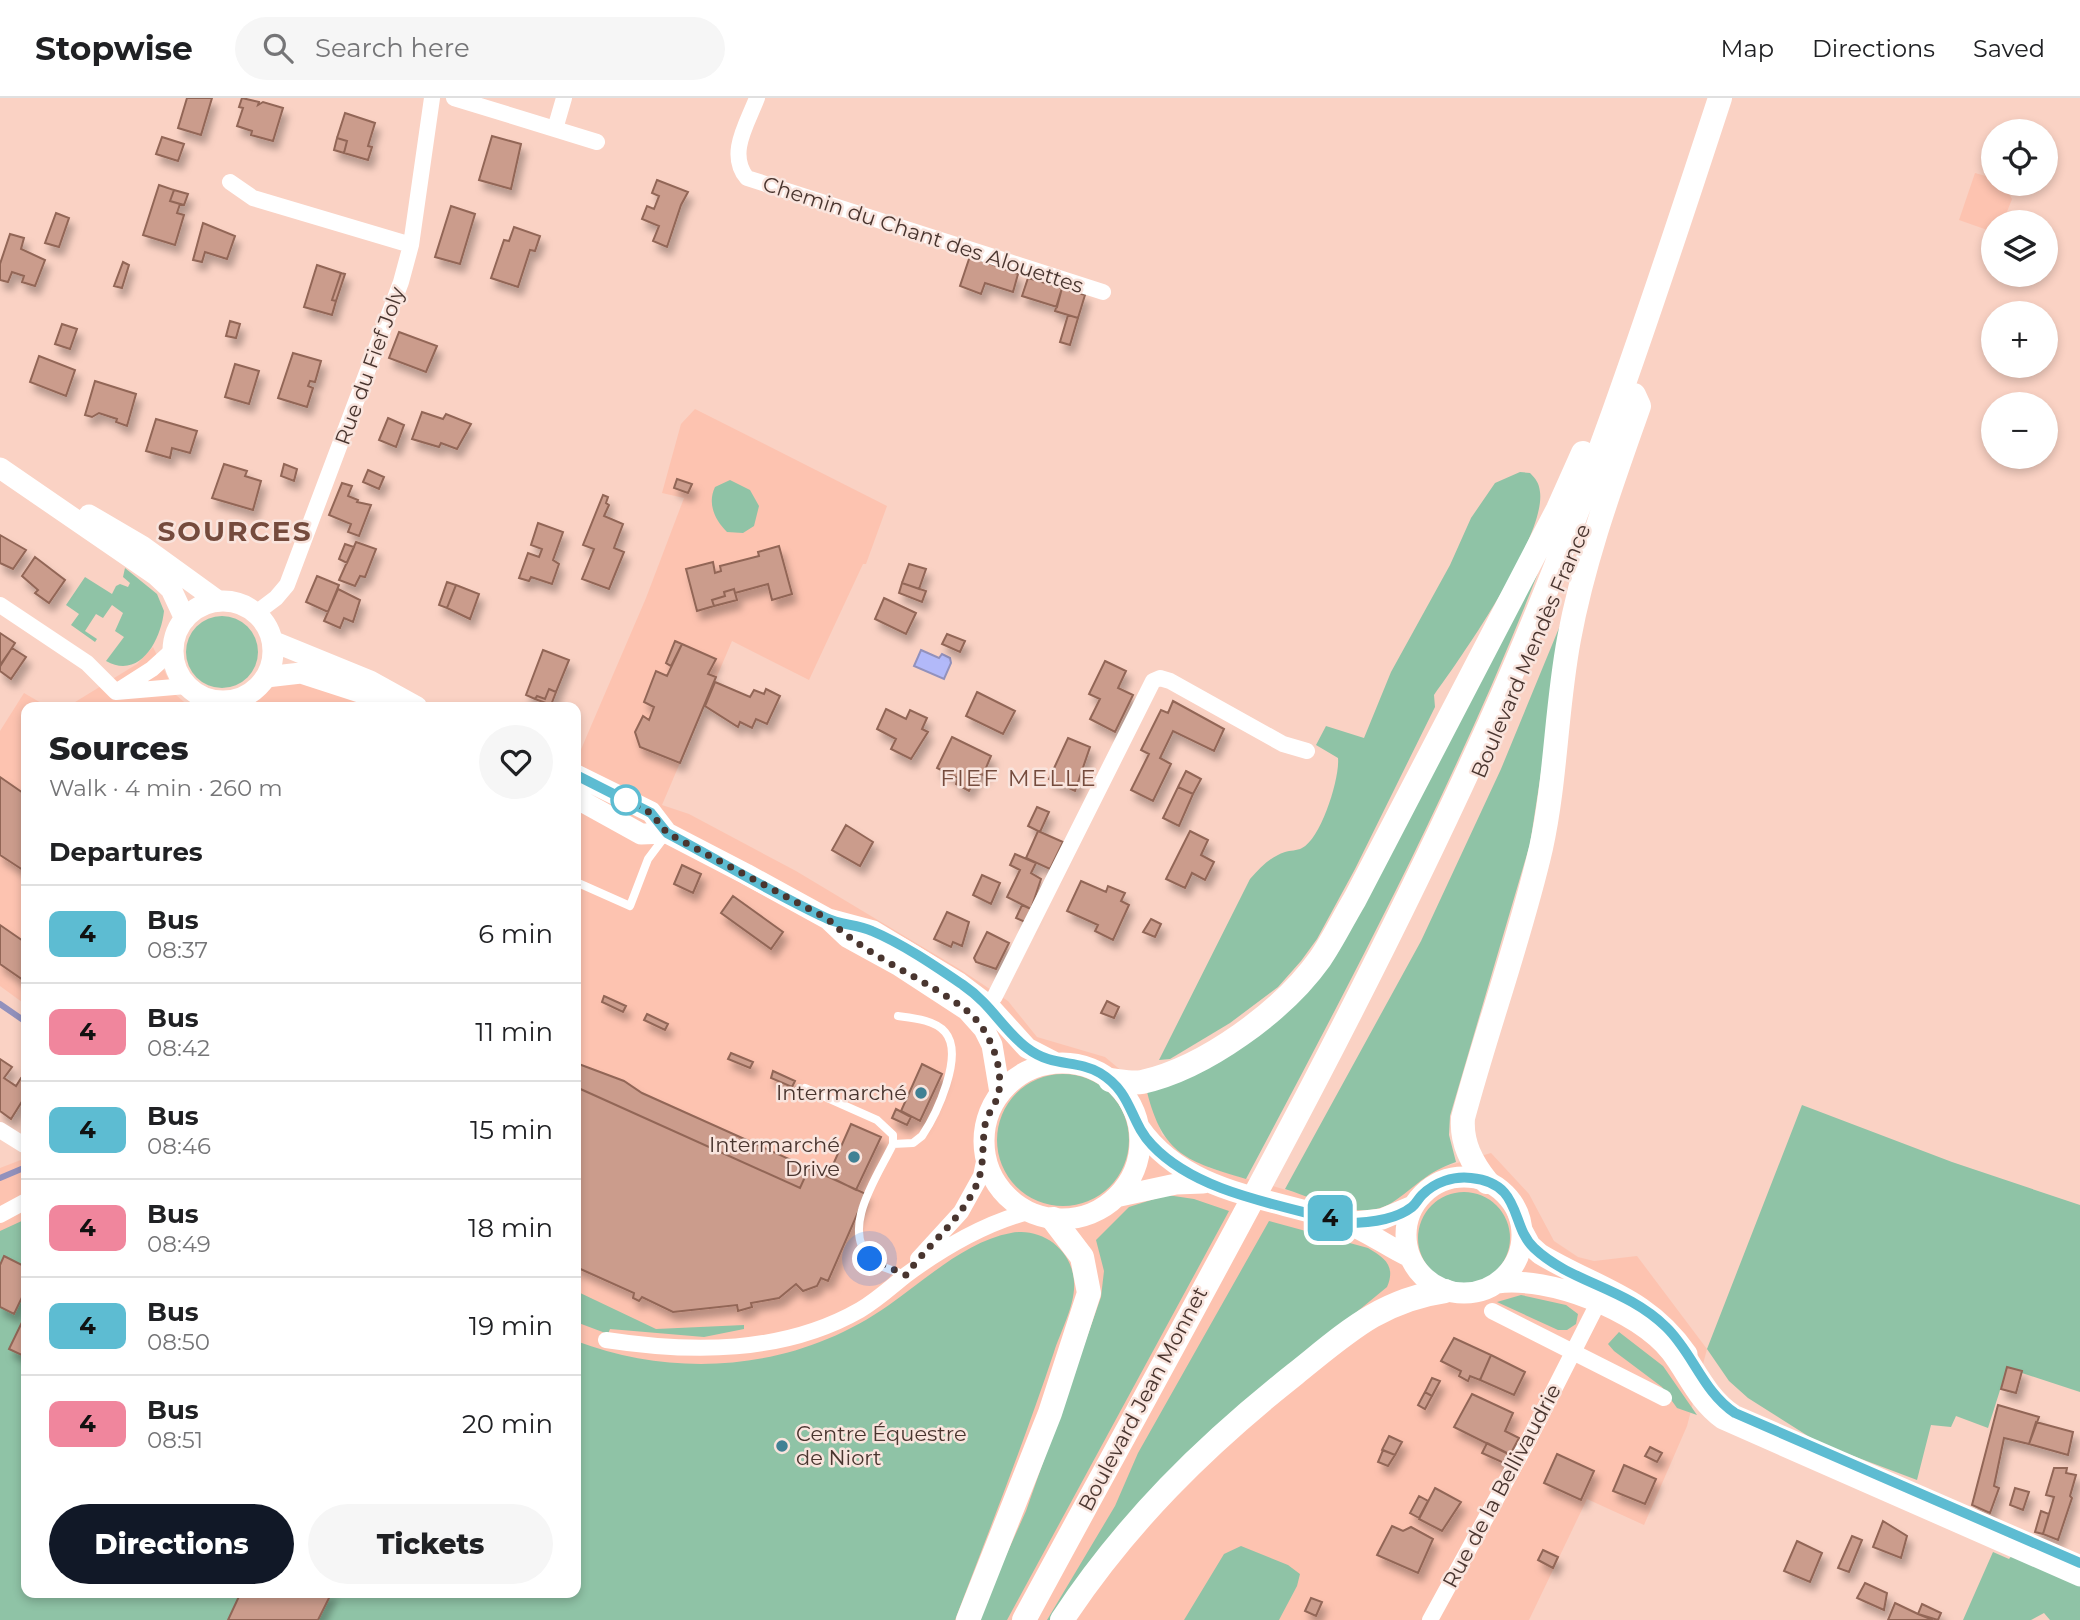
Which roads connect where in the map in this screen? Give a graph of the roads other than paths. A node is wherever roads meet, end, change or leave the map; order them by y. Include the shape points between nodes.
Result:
1 (432, 98) edge
2 (454, 98) edge
3 (564, 98) edge
4 (757, 98) edge
5 (1720, 98) edge
6 (1731, 98) edge
7 (555, 129) junction
8 (597, 142) dead end
9 (230, 182) dead end
10 (411, 245) junction
11 (1103, 292) dead end
12 (1646, 325) junction
13 (1634, 396) junction
14 (0, 468) edge
15 (55, 504) junction
16 (218, 601) junction
17 (0, 605) edge
18 (256, 613) junction
19 (185, 619) junction
20 (272, 640) junction
21 (173, 650) junction
22 (186, 686) junction
23 (116, 692) junction
24 (256, 692) edge
25 (211, 702) edge
26 (222, 702) edge
27 (395, 702) edge
28 (408, 702) edge
29 (1307, 751) dead end
30 (581, 778) edge
31 (581, 801) edge
32 (667, 833) junction
33 (581, 884) edge
34 (828, 919) junction
35 (988, 1004) junction
36 (898, 1016) dead end
37 (1056, 1063) junction
38 (1110, 1080) junction
39 (805, 1088) dead end
40 (1000, 1093) junction
41 (1139, 1127) junction
42 (0, 1130) edge
43 (21, 1143) edge
44 (893, 1144) junction
45 (985, 1157) junction
46 (1268, 1179) junction
47 (1487, 1182) junction
48 (1205, 1183) junction
49 (1120, 1196) junction
50 (21, 1204) edge
51 (1413, 1206) junction
52 (1028, 1212) junction
53 (0, 1215) edge
54 (1053, 1219) junction
55 (1346, 1223) junction
56 (1522, 1230) junction
57 (1410, 1257) junction
58 (906, 1275) junction
59 (1497, 1283) junction
60 (1445, 1291) junction
61 (1601, 1295) junction
62 (1492, 1311) dead end
63 (606, 1340) dead end
64 (1573, 1352) junction
65 (1664, 1398) dead end
66 (2080, 1563) edge
67 (2080, 1576) edge
68 (968, 1620) edge
69 (1024, 1620) edge
70 (1036, 1620) edge
71 (1062, 1620) edge
72 (1430, 1620) edge

1 - 10 street, Rue du Fief Joly
2 - 7 street
3 - 7 street
4 - 11 street, Chemin du Chant des Alouettes via 737,154 738,167 747,178
5 - 12 main road, Boulevard Mendès France
6 - 13 main road, Boulevard Mendès France
7 - 8 street
9 - 10 street via 253,198
10 - 18 street, Rue du Fief Joly via 357,405 287,585
12 - 38 main road via 1625,349 1558,509 1355,899 1319,959 1268,1013 1220,1048 1139,1083
12 - 46 main road, Boulevard Mendès France via 1575,518 1489,724
13 - 46 main road, Boulevard Mendès France via 1501,730 1347,1046
13 - 47 main road via 1639,406 1595,530 1577,603 1541,848 1464,1118 1471,1160
14 - 15 main road
15 - 16 main road via 91,516 118,532
15 - 19 main road via 164,582
16 - 18 main road via 243,605
16 - 19 main road via 194,610
17 - 23 street via 88,663
18 - 20 main road
19 - 21 main road
20 - 24 main road via 273,653
20 - 28 main road
21 - 22 main road
21 - 23 street
22 - 23 street
22 - 25 main road
24 - 26 main road
24 - 27 main road via 289,672
29 - 35 street via 1283,744 1170,681 1153,681
30 - 32 main road via 651,813
31 - 32 main road via 641,834
32 - 33 lane via 648,859 630,906
32 - 34 main road
34 - 35 main road via 873,931
34 - 40 main road via 847,937 898,965 977,1020 992,1045
35 - 37 main road via 1027,1048
36 - 44 lane via 941,1029 952,1058 949,1076 922,1136 913,1143
37 - 38 main road via 1085,1066
37 - 40 main road via 1026,1072
38 - 41 main road via 1129,1101
39 - 44 lane via 877,1120 890,1130
40 - 45 main road via 986,1122
41 - 48 main road via 1166,1158
41 - 49 main road via 1138,1161
42 - 43 street
44 - 58 lane via 865,1202 859,1230 861,1246 870,1259
45 - 52 main road via 1000,1190
45 - 58 street via 961,1212
46 - 69 main road, Boulevard Jean Monnet
46 - 70 main road, Boulevard Jean Monnet
47 - 51 main road via 1460,1177 1446,1180
47 - 56 main road via 1511,1201
48 - 49 main road
48 - 55 main road
49 - 54 main road via 1091,1214
50 - 53 street
51 - 55 main road via 1382,1219
51 - 57 main road via 1405,1231
52 - 54 main road
52 - 58 street via 973,1232
54 - 68 main road via 1083,1257 1089,1293 1050,1413
55 - 57 main road
56 - 59 main road via 1519,1254
56 - 61 main road via 1530,1245
57 - 60 main road via 1424,1278
58 - 63 street via 859,1310 785,1339 694,1349
59 - 60 main road via 1477,1292
59 - 61 main road via 1516,1280
60 - 71 main road via 1395,1303 1360,1323 1232,1425 1154,1500
61 - 64 street, Rue de la Bellivaudrie
61 - 66 main road via 1641,1305 1670,1330 1716,1398 1735,1413
61 - 67 main road via 1661,1342 1698,1396 1723,1419
62 - 64 street
64 - 65 street
64 - 72 street, Rue de la Bellivaudrie

